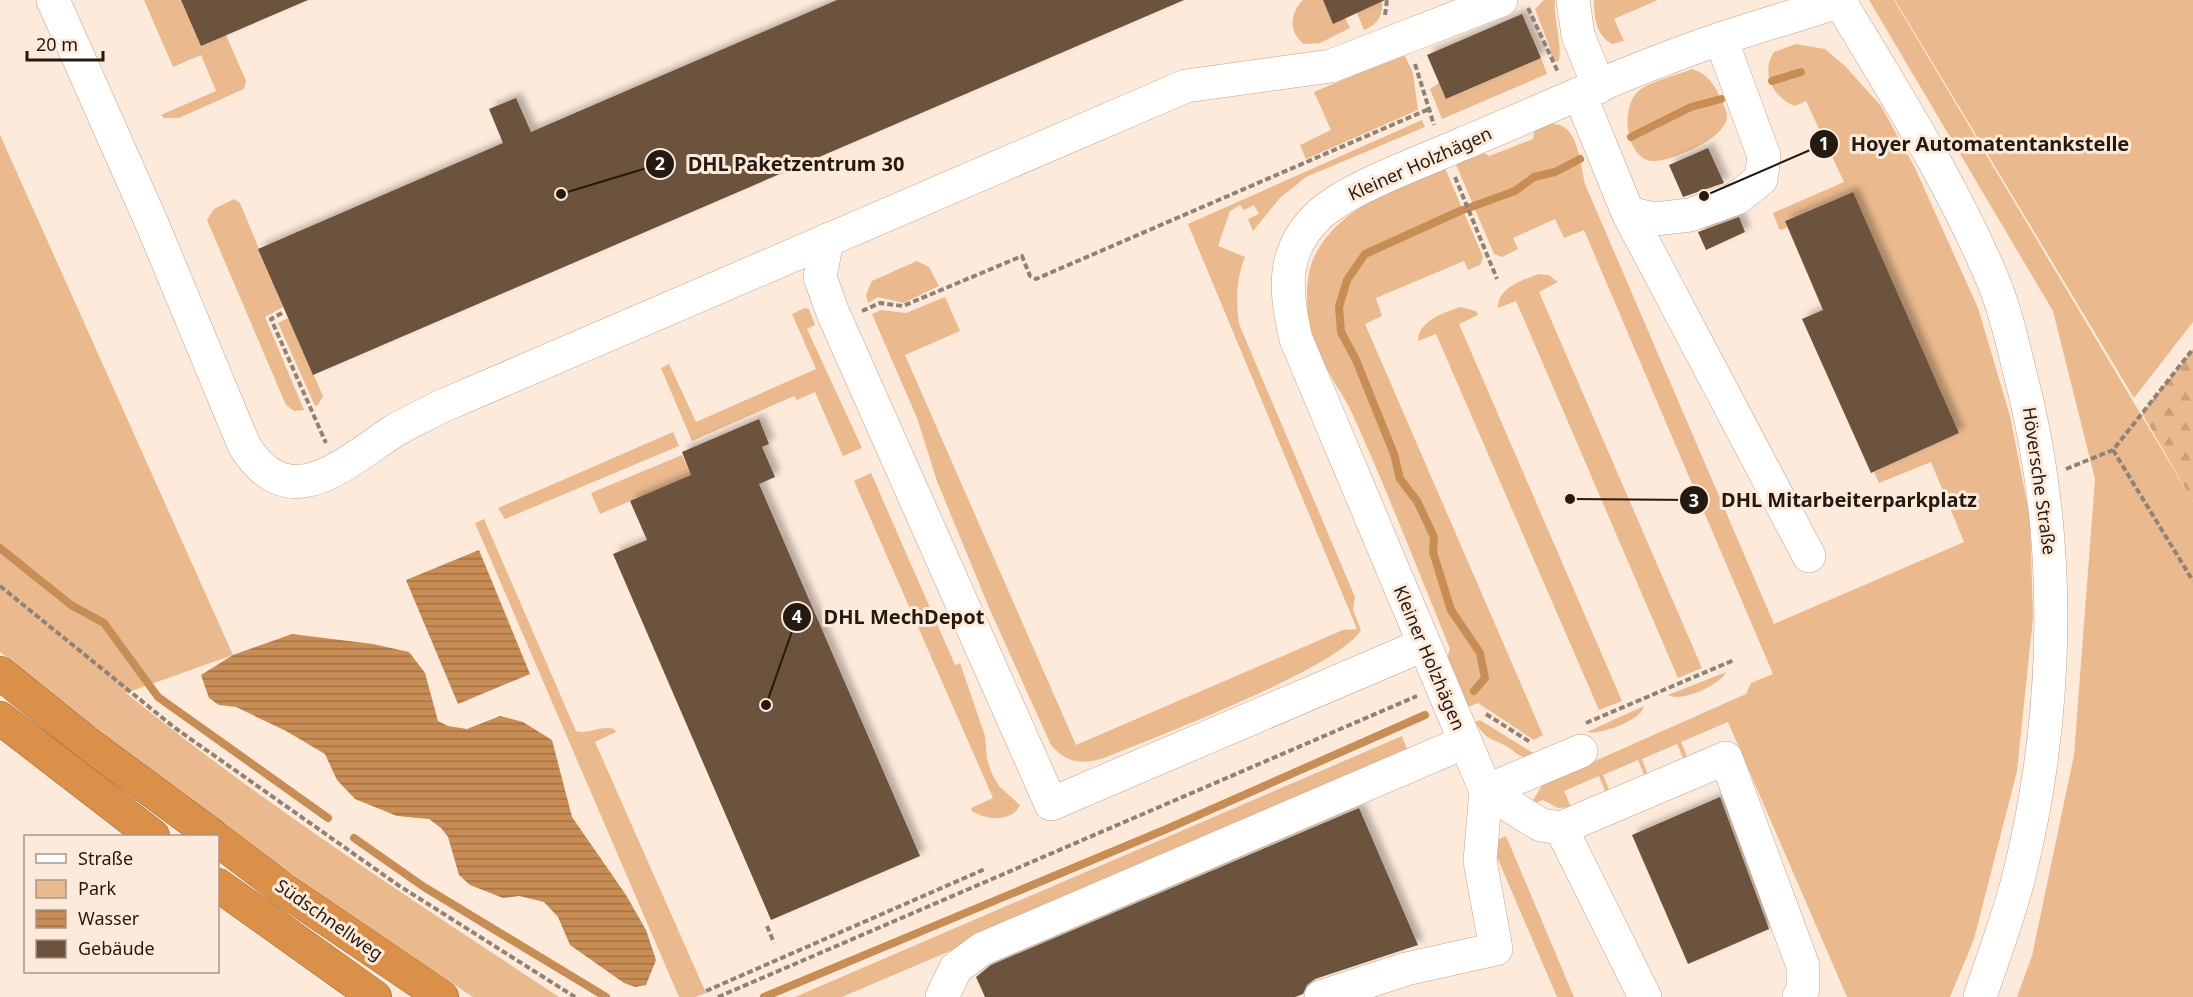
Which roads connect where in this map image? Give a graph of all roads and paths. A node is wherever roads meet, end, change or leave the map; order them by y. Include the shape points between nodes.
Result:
1 (53, 0) edge
2 (1502, 0) edge
3 (1574, 0) edge
4 (1839, 1) edge
5 (1428, 13) edge
6 (1721, 39) junction
7 (1590, 91) junction
8 (1429, 109) dead end
9 (1460, 189) dead end
10 (1628, 213) junction
11 (827, 240) junction
12 (1497, 279) dead end
13 (282, 313) dead end
14 (836, 321) junction
15 (2193, 349) edge
16 (2113, 450) junction
17 (337, 468) junction
18 (2041, 475) junction
19 (1809, 556) dead end
20 (2193, 581) edge
21 (0, 586) edge
22 (1423, 645) junction
23 (1734, 660) dead end
24 (0, 672) edge
25 (1441, 686) junction
26 (0, 718) edge
27 (1460, 731) junction
28 (1582, 738) joint
29 (1534, 745) dead end
30 (1486, 791) junction
31 (1561, 828) junction
32 (150, 835) edge
33 (210, 835) edge
34 (219, 841) edge
35 (985, 869) dead end
36 (219, 886) edge
37 (767, 926) dead end
38 (774, 943) dead end
39 (706, 991) dead end
40 (375, 997) edge
41 (442, 997) edge
42 (575, 997) edge
43 (718, 997) edge
44 (942, 997) edge
45 (1321, 997) edge
46 (1645, 997) edge
47 (1799, 997) edge
48 (1980, 997) edge

1 - 17 street via 256,465 271,476 292,482 312,480
2 - 5 street
3 - 7 street
4 - 6 street, Kleiner Holzhägen
4 - 18 street, Höversche Straße via 1966,220 1995,285 2028,401
5 - 11 street via 1331,66 1186,86
6 - 7 street, Kleiner Holzhägen
6 - 10 street via 1764,156 1761,179 1737,198 1690,214 1655,219
7 - 10 street
7 - 22 street, Kleiner Holzhägen via 1350,194 1320,214 1298,242 1288,268 1286,299 1296,339
8 - 14 path via 1036,279 1030,276 1022,256 903,306 880,303
9 - 12 path
10 - 19 street
11 - 14 street via 820,277
11 - 17 street via 440,408 392,432
13 - 17 path via 271,319
14 - 22 street via 1051,804
15 - 16 path
16 - 18 path
16 - 20 path
18 - 48 street, Höversche Straße via 2050,562 2052,652 2041,764 2019,877
21 - 42 path via 175,728 398,885
22 - 25 street, Kleiner Holzhägen
23 - 28 path
24 - 33 highway
25 - 27 street, Kleiner Holzhägen
25 - 43 path
26 - 32 highway
27 - 29 path via 1480,710
27 - 30 street, Kleiner Holzhägen
27 - 44 street via 982,949 956,968
28 - 30 street
30 - 31 street via 1540,825
30 - 45 street via 1480,861 1496,950 1406,969
31 - 46 street
31 - 47 street via 1726,758 1803,966
34 - 41 highway, Südschnellweg via 284,890
35 - 39 path
36 - 40 highway, Südschnellweg
37 - 38 path

